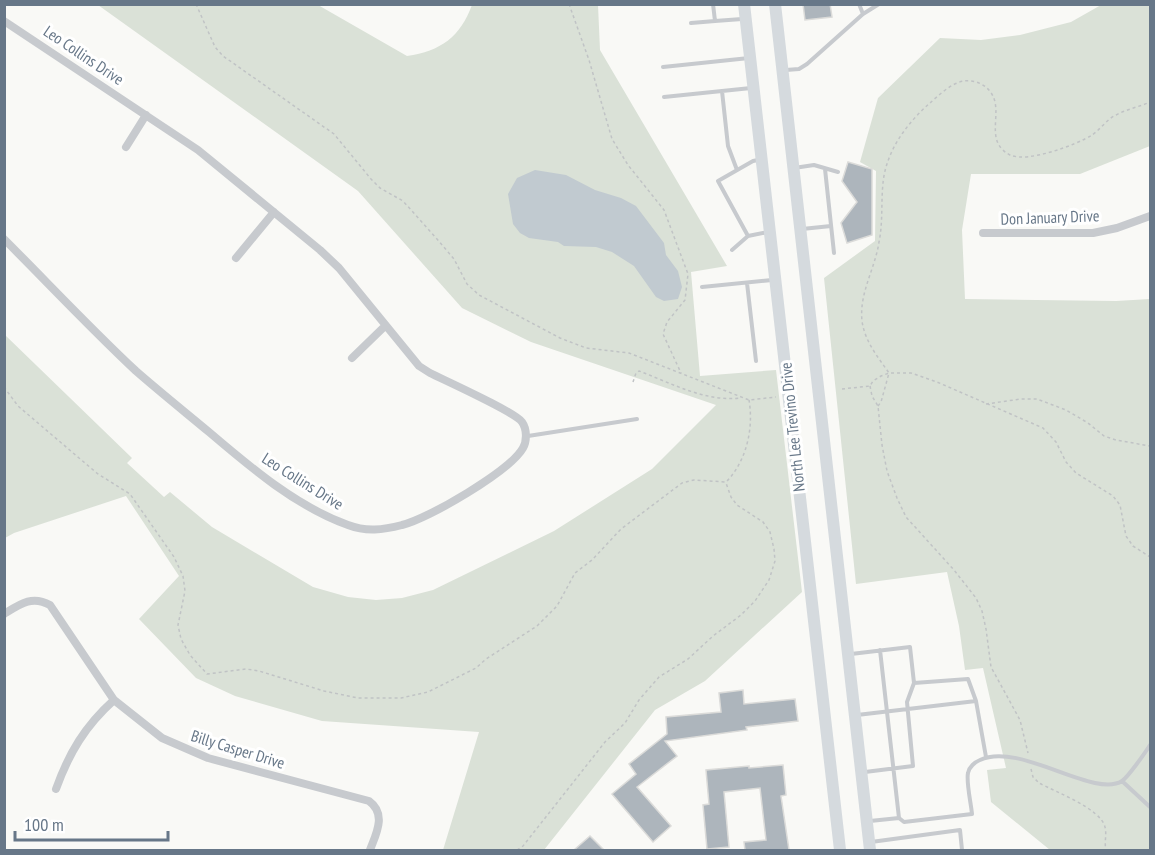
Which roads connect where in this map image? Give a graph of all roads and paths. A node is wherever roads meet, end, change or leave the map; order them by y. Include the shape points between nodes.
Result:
1 (196, 4) edge
2 (569, 4) edge
3 (713, 4) edge
4 (744, 4) edge
5 (775, 4) edge
6 (859, 4) edge
7 (879, 4) edge
8 (863, 14) junction
9 (746, 18) junction
10 (4, 21) edge
11 (715, 21) junction
12 (691, 23) dead end
13 (750, 58) junction
14 (663, 67) dead end
15 (782, 70) junction
16 (753, 88) junction
17 (722, 91) junction
18 (664, 97) dead end
19 (1150, 102) edge
20 (146, 115) junction
21 (126, 147) dead end
22 (762, 160) junction
23 (793, 168) junction
24 (825, 169) junction
25 (737, 170) junction
26 (838, 172) dead end
27 (274, 213) junction
28 (1150, 216) edge
29 (831, 226) junction
30 (800, 230) junction
31 (770, 232) junction
32 (984, 233) dead end
33 (748, 236) junction
34 (4, 239) edge
35 (732, 250) dead end
36 (834, 253) dead end
37 (236, 258) dead end
38 (776, 280) junction
39 (747, 283) junction
40 (702, 287) dead end
41 (386, 326) junction
42 (352, 358) dead end
43 (756, 361) dead end
44 (681, 374) junction
45 (889, 374) junction
46 (633, 382) dead end
47 (870, 386) junction
48 (4, 387) edge
49 (842, 389) dead end
50 (776, 397) dead end
51 (741, 398) junction
52 (749, 400) junction
53 (985, 404) junction
54 (878, 406) junction
55 (637, 419) dead end
56 (526, 436) junction
57 (1150, 446) edge
58 (726, 482) junction
59 (1150, 557) edge
60 (4, 614) edge
61 (880, 650) junction
62 (848, 654) junction
63 (914, 683) junction
64 (114, 700) junction
65 (976, 701) junction
66 (908, 709) junction
67 (887, 711) junction
68 (855, 715) junction
69 (1150, 746) edge
70 (986, 757) junction
71 (1029, 760) junction
72 (894, 769) junction
73 (861, 772) junction
74 (1122, 782) junction
75 (56, 789) dead end
76 (1150, 807) edge
77 (899, 818) junction
78 (867, 821) junction
79 (869, 846) edge
80 (370, 850) edge
81 (517, 850) edge
82 (840, 850) edge
83 (962, 850) edge
84 (1106, 850) edge

1 - 44 path via 223,56 334,134 380,188 403,201 424,224 454,259 467,284 480,295 560,338 586,348 629,352
2 - 44 path via 612,139 664,210 688,274 685,300 667,321 663,334
3 - 11 lane
4 - 9 main road, North Lee Trevino Drive
5 - 15 main road, North Lee Trevino Drive
6 - 8 lane
7 - 8 lane
8 - 15 lane via 807,64
9 - 11 lane
9 - 13 main road, North Lee Trevino Drive
10 - 20 street, Leo Collins Drive
11 - 12 lane
13 - 14 lane
13 - 16 main road, North Lee Trevino Drive
15 - 23 main road, North Lee Trevino Drive
16 - 17 lane
16 - 22 main road, North Lee Trevino Drive
17 - 18 lane
17 - 25 lane via 728,146
19 - 45 path via 1117,114 1092,135 1069,147 1025,156 1012,156 995,140 995,102 983,84 963,81 920,112 903,130 888,160 879,244 862,301 865,334
20 - 21 street
20 - 27 street, Leo Collins Drive via 213,161
22 - 25 lane
22 - 31 main road, North Lee Trevino Drive
23 - 24 lane via 814,165
23 - 30 main road, North Lee Trevino Drive
24 - 26 lane
24 - 29 lane
25 - 33 lane via 718,181
27 - 37 street
27 - 41 street, Leo Collins Drive via 339,268
28 - 32 street, Don January Drive via 1093,233
29 - 30 lane
29 - 36 lane
30 - 62 main road, North Lee Trevino Drive
31 - 33 lane
31 - 38 main road, North Lee Trevino Drive
33 - 35 lane
34 - 56 street, Leo Collins Drive via 131,365 236,455 280,488 349,526 378,530 404,525 433,512 516,456
38 - 39 lane
38 - 82 main road, North Lee Trevino Drive
39 - 40 lane
39 - 43 lane
41 - 42 street
41 - 56 street, Leo Collins Drive via 419,366 517,417
44 - 51 path
45 - 47 path
45 - 53 path via 925,377
45 - 54 path
46 - 51 path via 639,371 708,397
47 - 49 path
47 - 54 path
48 - 58 path via 18,406 79,458 130,494 183,576 185,591 178,625 181,639 207,674 259,670 358,698 401,698 460,678 537,626 557,606 575,573 621,529 682,483
50 - 52 path
51 - 52 path
52 - 58 path via 752,414 744,455
53 - 57 path via 1037,399 1066,410 1116,440
53 - 59 path via 1043,429 1076,473 1113,496 1120,505 1126,537
54 - 71 path via 882,445 897,498 906,517 976,598 982,611 991,667 1020,720
55 - 56 lane
58 - 81 path via 737,505 763,522 770,532 775,561 769,580 741,615 688,659 659,677
60 - 64 street, Billy Casper Drive via 28,601 50,605
61 - 62 lane
61 - 63 lane via 910,646
61 - 67 lane
62 - 68 main road, North Lee Trevino Drive
63 - 65 lane via 968,680
63 - 66 lane
64 - 75 street via 80,737
64 - 80 street, Billy Casper Drive via 145,727 183,749 369,801 379,816
65 - 66 lane
65 - 70 lane
66 - 67 lane
66 - 72 lane via 913,766
67 - 68 lane
67 - 72 lane
68 - 73 main road, North Lee Trevino Drive
69 - 74 lane
70 - 71 lane
70 - 77 lane via 974,762 968,772 972,814 904,822
71 - 74 lane via 1106,785
71 - 84 path via 1033,777 1039,783 1102,819
72 - 73 lane
72 - 77 lane
73 - 78 main road, North Lee Trevino Drive
74 - 76 lane
77 - 78 lane
78 - 79 main road, North Lee Trevino Drive
79 - 83 lane via 960,830

